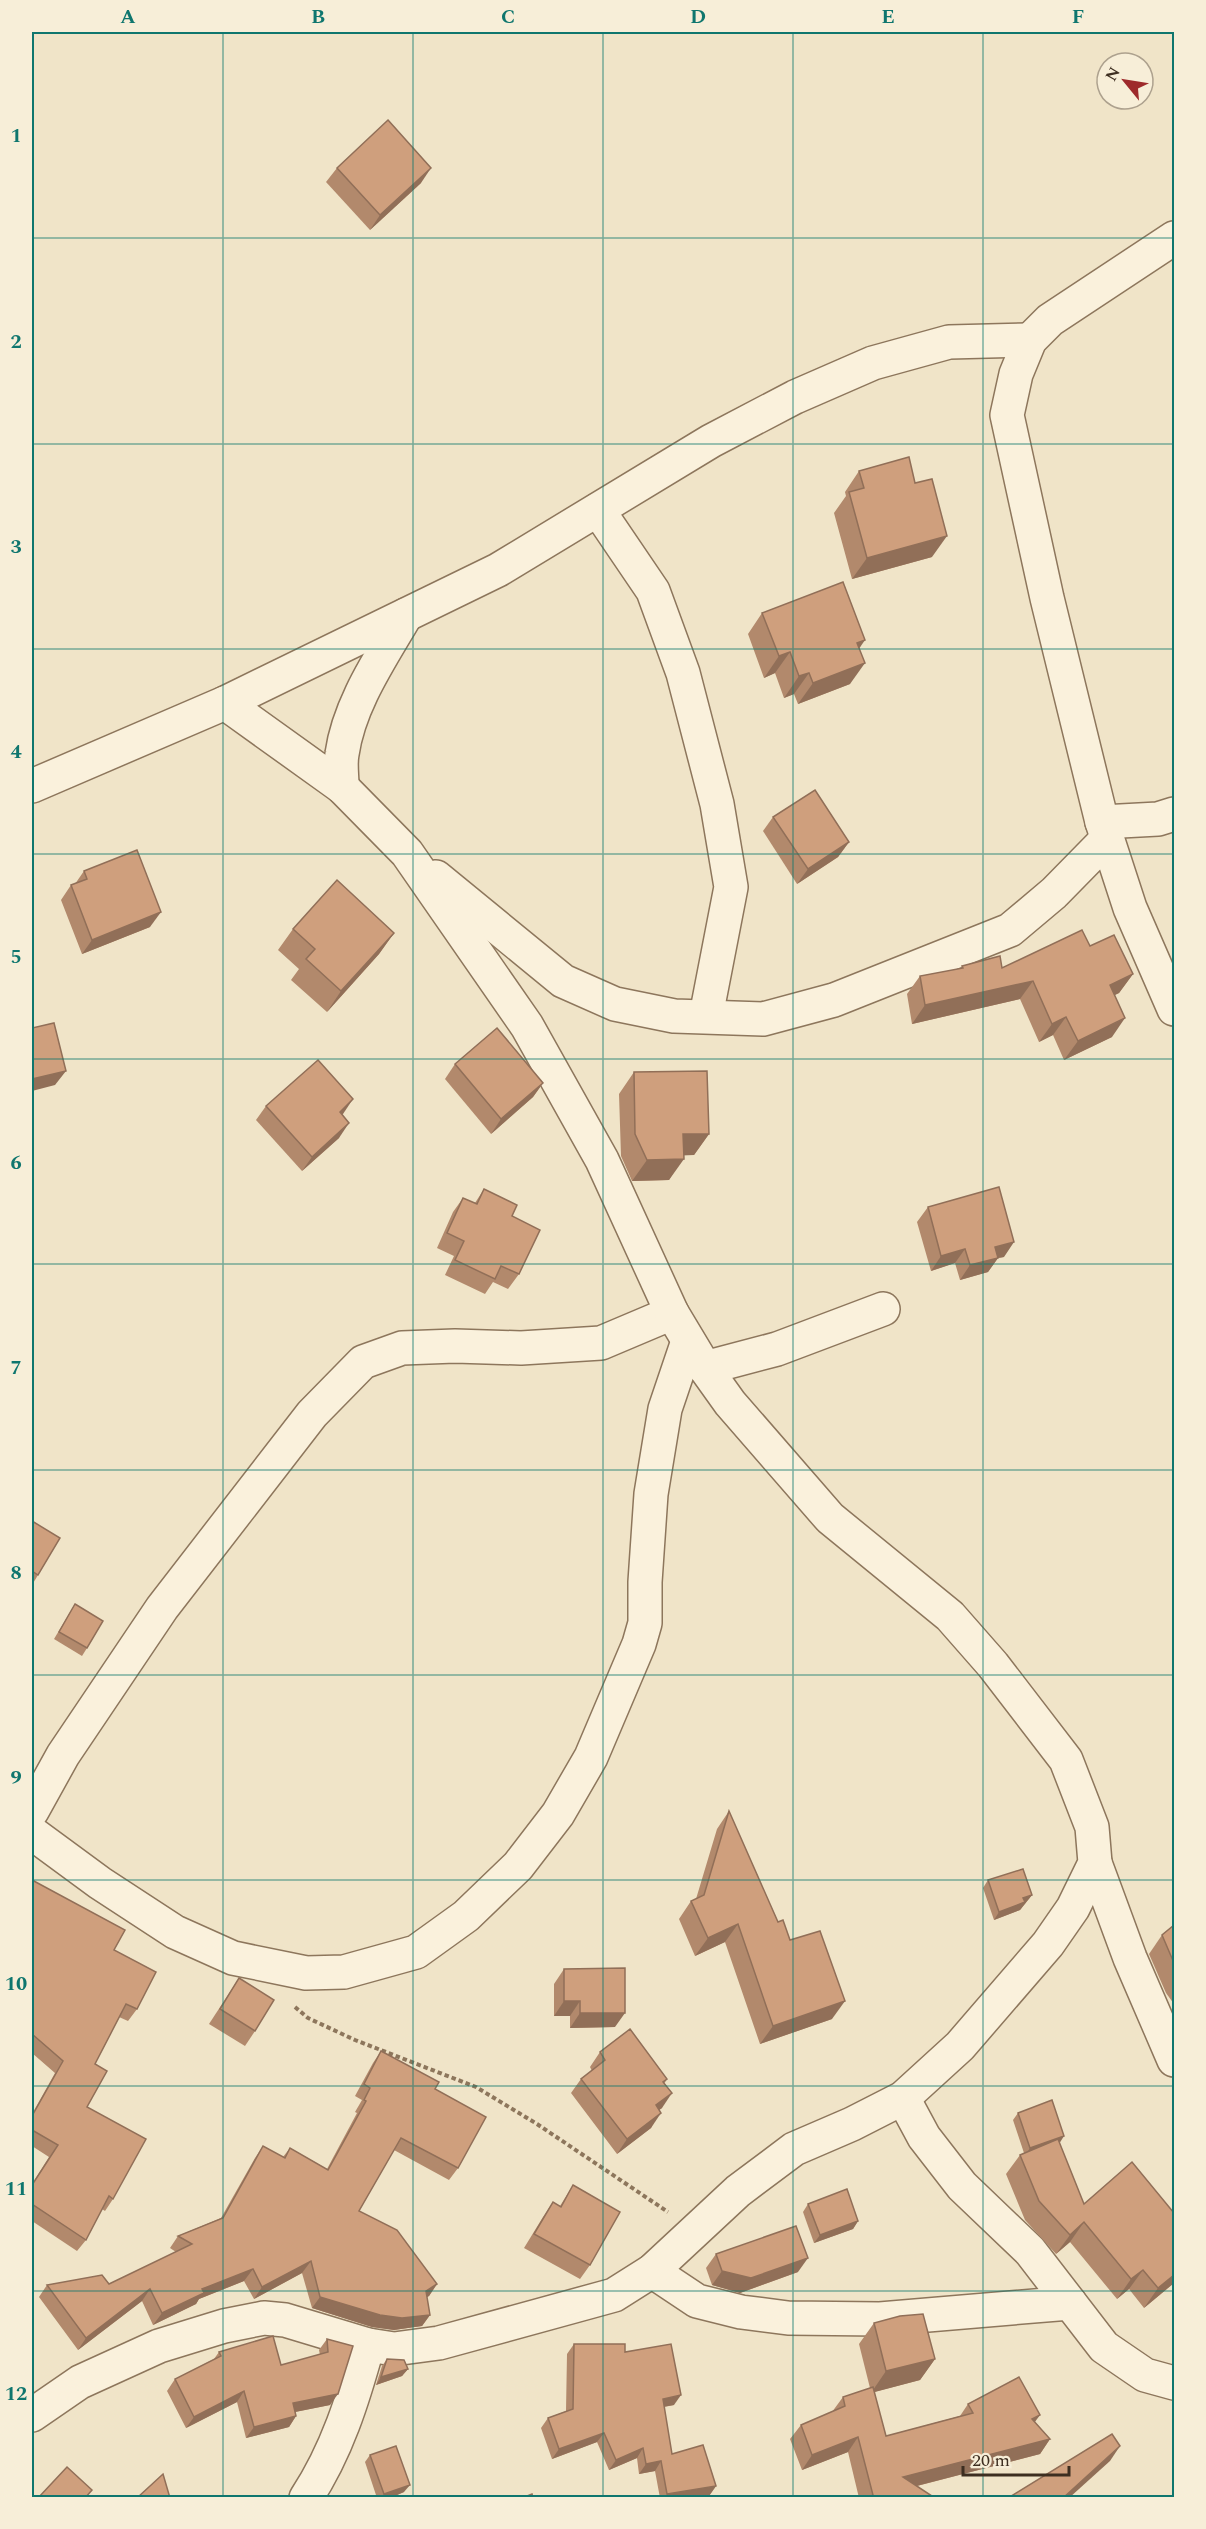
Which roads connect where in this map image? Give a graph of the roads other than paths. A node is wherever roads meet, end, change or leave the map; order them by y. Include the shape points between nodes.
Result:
1 (1174, 238) edge
2 (1030, 340) junction
3 (598, 510) junction
4 (406, 615) junction
5 (225, 703) junction
6 (32, 786) edge
7 (342, 787) junction
8 (1174, 814) edge
9 (1105, 830) junction
10 (407, 853) junction
11 (1174, 1009) edge
12 (706, 1016) junction
13 (883, 1309) dead end
14 (672, 1313) junction
15 (696, 1354) junction
16 (32, 1811) edge
17 (32, 1833) edge
18 (1095, 1863) junction
19 (1174, 2060) edge
20 (903, 2098) junction
21 (652, 2271) junction
22 (1070, 2303) junction
23 (368, 2345) junction
24 (1174, 2383) edge
25 (32, 2415) edge
26 (306, 2498) edge

1 - 2 street via 1050,320
2 - 3 street via 949,342 873,363 795,397 711,441
2 - 9 street via 1016,374 1007,415 1047,598
3 - 4 street via 498,570
3 - 12 street via 653,591 683,673 717,804 730,886
4 - 5 street
4 - 7 street via 350,719 341,756
5 - 6 street
5 - 7 street
7 - 10 street
8 - 9 street
9 - 11 street via 1130,908
9 - 12 street via 1054,893 1010,930 834,1000 763,1019
10 - 12 street via 564,981 615,1004 674,1016
10 - 14 street via 527,1026 602,1160
13 - 15 street via 777,1349
14 - 15 street
14 - 16 street via 601,1343 402,1348 363,1362 312,1414 162,1608 63,1755
15 - 17 street via 665,1409 651,1494 645,1623 639,1644 591,1757 558,1814 518,1866 466,1916 416,1952 344,1972 306,1973 233,1958 175,1932
15 - 18 street via 730,1403 830,1518 950,1616 993,1665 1066,1760 1092,1827
18 - 19 street
18 - 20 street via 1073,1908 1048,1944 960,2046
20 - 21 street via 794,2149 738,2191
20 - 22 street via 924,2137 963,2186 1030,2251
21 - 22 street via 697,2301 788,2318 880,2319
21 - 23 street via 614,2295 439,2343 394,2349
22 - 24 street via 1104,2347 1145,2375
23 - 25 street via 285,2320 264,2318 224,2326 159,2346 80,2382
23 - 26 street via 335,2444

